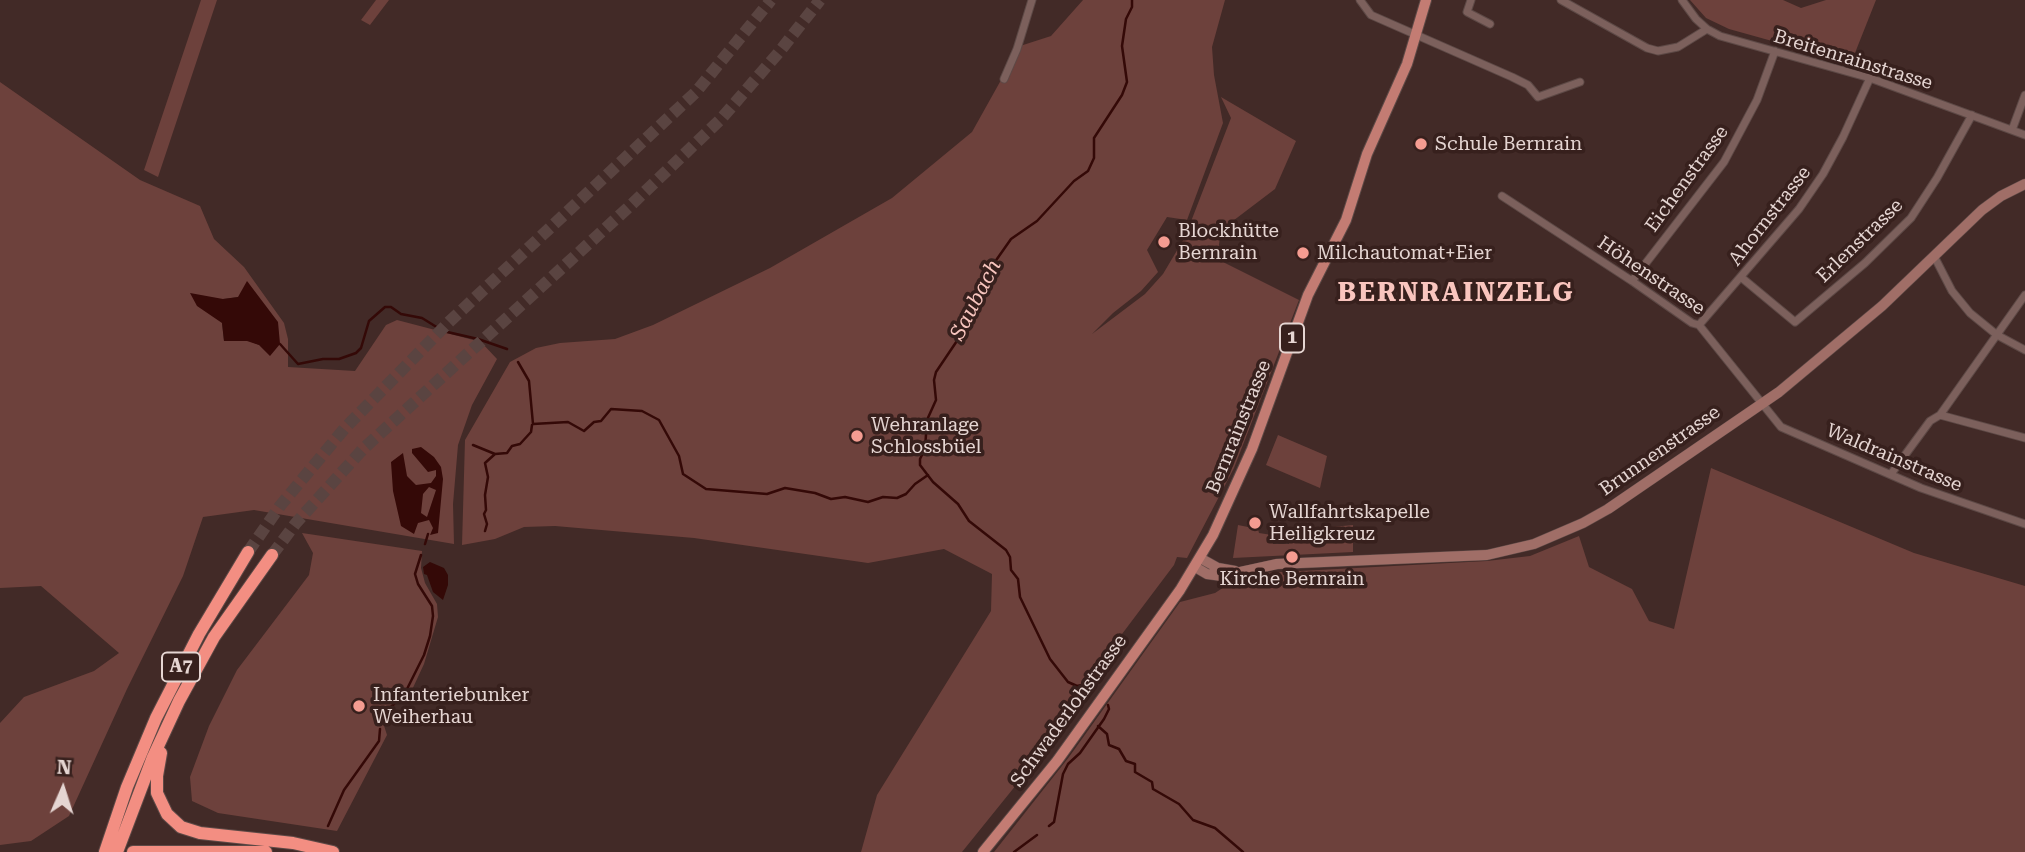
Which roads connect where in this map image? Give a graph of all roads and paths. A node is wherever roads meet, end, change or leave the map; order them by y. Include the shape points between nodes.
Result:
1 (1032, 0) edge
2 (1360, 0) edge
3 (1426, 0) edge
4 (1471, 0) edge
5 (1561, 0) edge
6 (1682, 0) edge
7 (1490, 24) dead end
8 (1707, 29) junction
9 (1416, 35) junction
10 (1775, 51) junction
11 (1870, 78) junction
12 (1004, 79) dead end
13 (1580, 82) dead end
14 (2025, 85) edge
15 (2025, 95) edge
16 (1972, 115) junction
17 (2012, 131) junction
18 (2025, 135) edge
19 (2025, 184) edge
20 (1502, 197) dead end
21 (1934, 256) junction
22 (1742, 278) junction
23 (1632, 281) junction
24 (2025, 295) edge
25 (1699, 326) junction
26 (1997, 335) junction
27 (2025, 350) edge
28 (1762, 403) junction
29 (1940, 415) junction
30 (2025, 438) edge
31 (1891, 474) junction
32 (2025, 524) edge
33 (248, 552) tunnel mouth
34 (272, 555) tunnel mouth
35 (1197, 563) junction
36 (1180, 590) joint
37 (167, 725) junction
38 (105, 852) edge
39 (117, 852) edge
40 (132, 852) edge
41 (142, 852) edge
42 (266, 852) edge
43 (333, 852) edge
44 (984, 852) edge

1 - 12 street
2 - 9 street via 1371,15
3 - 9 main road, Bernrainstrasse / 1
4 - 7 street via 1467,12
5 - 8 street via 1658,51 1678,47
6 - 8 street, Breitenrainstrasse
8 - 10 street, Breitenrainstrasse
9 - 13 street via 1528,85 1538,97
9 - 35 main road, Bernrainstrasse / 1 via 1367,154 1346,220 1304,306 1252,449
10 - 11 street, Breitenrainstrasse
10 - 23 street, Eichenstrasse via 1757,100 1724,162
11 - 16 street, Breitenrainstrasse
11 - 22 street, Ahornstrasse via 1822,174
14 - 15 street
15 - 17 street
16 - 17 street, Breitenrainstrasse
16 - 22 street, Erlenstrasse via 1911,218 1795,323
17 - 18 street, Breitenrainstrasse
19 - 21 main road, Brunnenstrasse via 1992,202
20 - 23 street, Höhenstrasse
21 - 26 street via 1960,303
21 - 28 main road, Brunnenstrasse via 1836,346
22 - 25 street, Ahornstrasse
23 - 25 street, Höhenstrasse
24 - 26 street
25 - 28 street, Höhenstrasse
26 - 27 street
26 - 29 street
28 - 31 street, Waldrainstrasse via 1782,427
28 - 35 main road, Brunnenstrasse via 1608,509 1534,544 1487,555 1277,564 1239,571
29 - 30 street
29 - 31 street via 1930,421
31 - 32 street, Waldrainstrasse
33 - 38 highway, A7 via 166,697
34 - 37 highway, A7 via 214,637
35 - 36 main road, Bernrainstrasse / 1
36 - 44 main road, Schwaderlohstrasse / 1 via 1057,761
37 - 39 highway, A7
37 - 43 highway, A7 via 156,788 164,809 177,824 200,833
40 - 41 highway
41 - 42 highway

